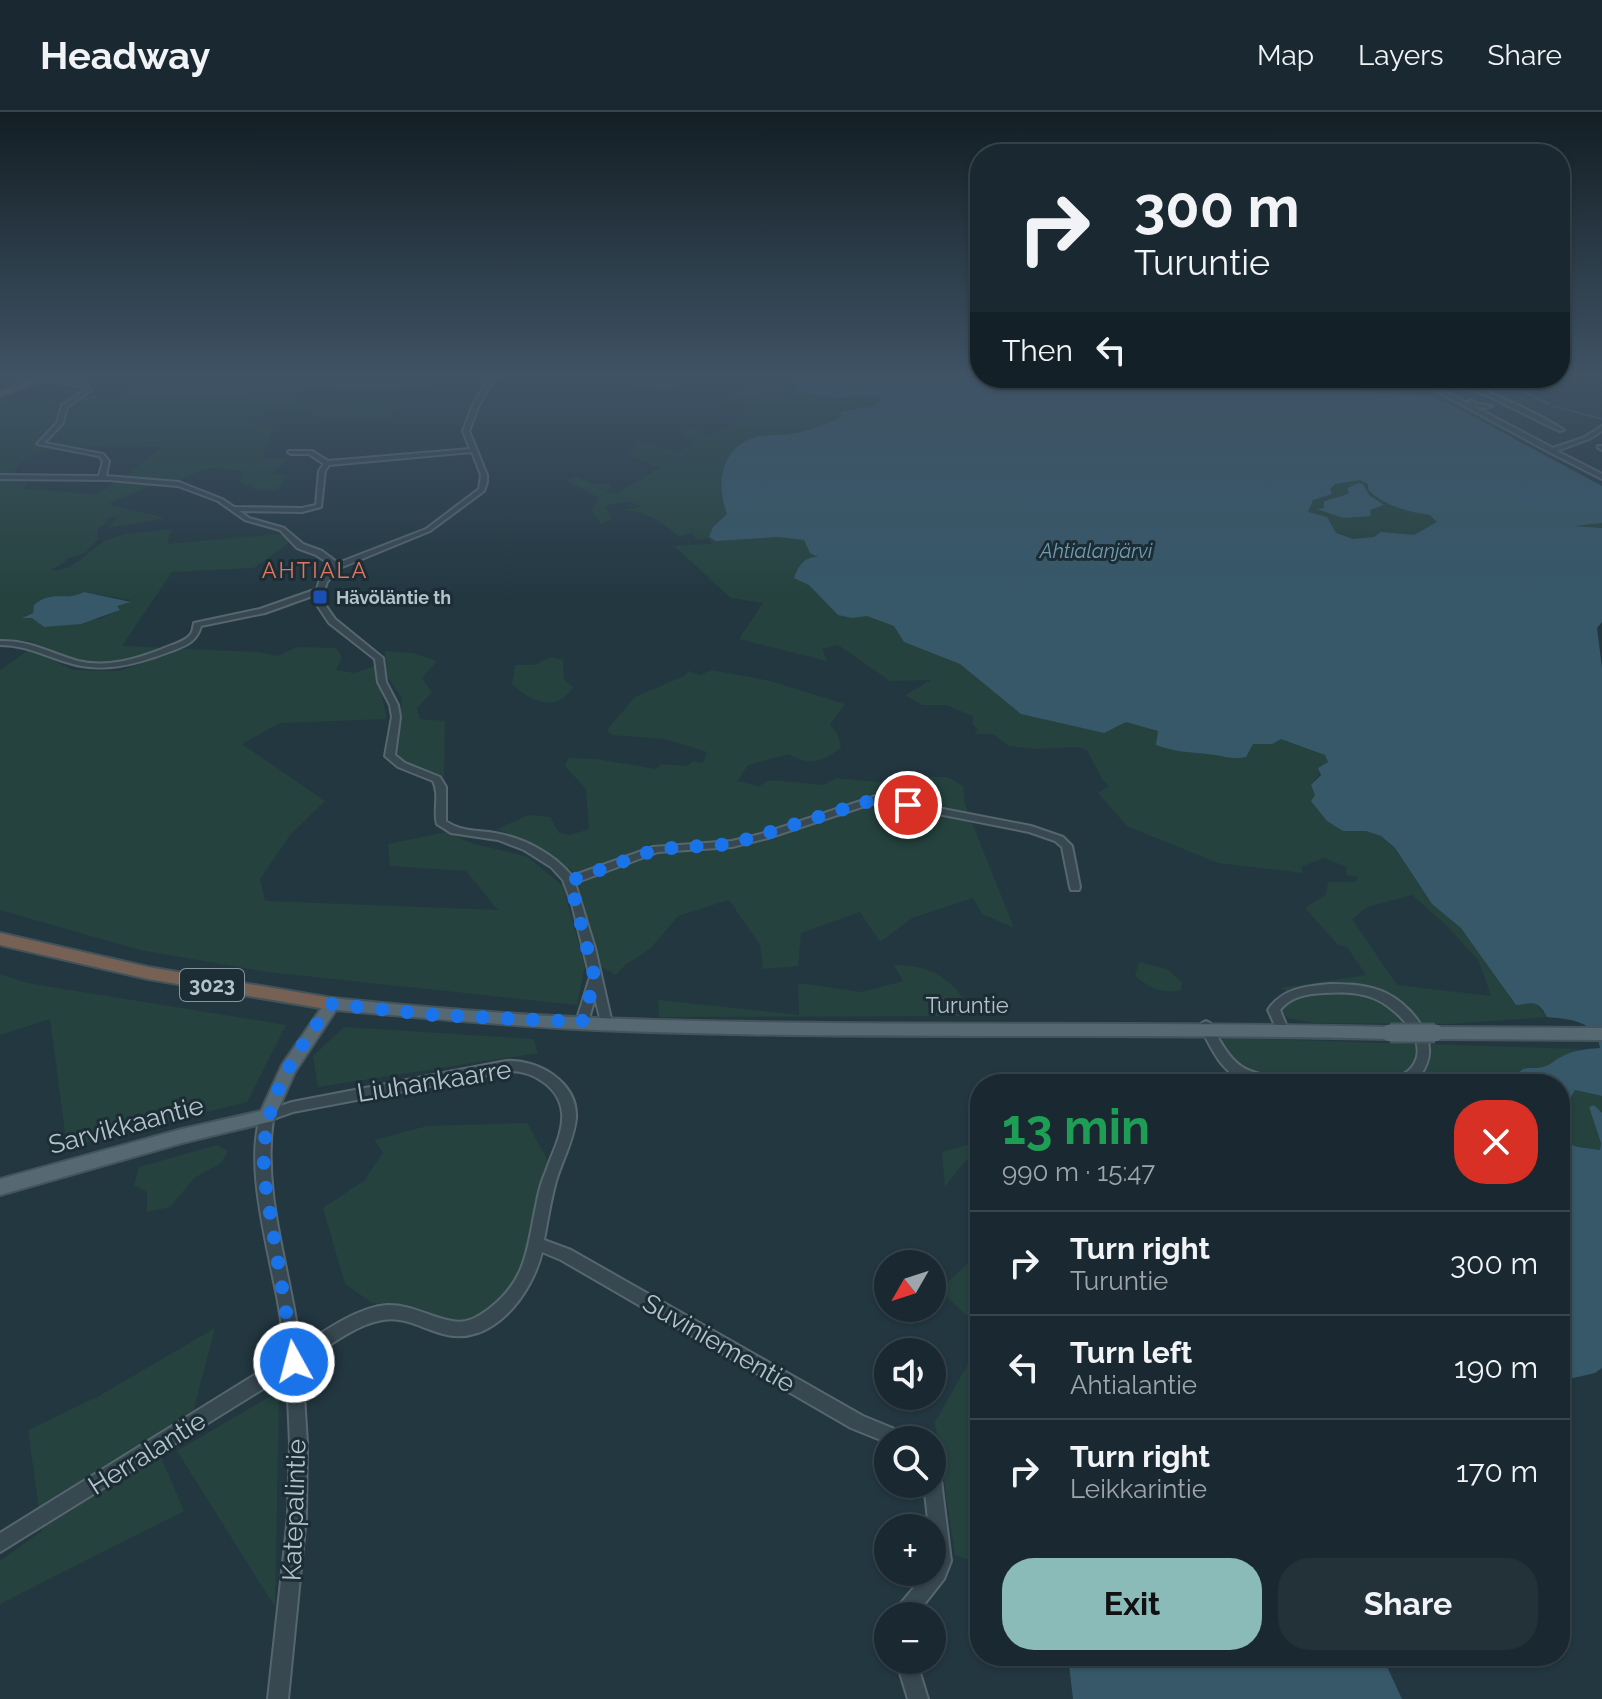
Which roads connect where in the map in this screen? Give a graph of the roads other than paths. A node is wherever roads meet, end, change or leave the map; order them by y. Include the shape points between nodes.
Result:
1 (79, 451) edge
2 (462, 451) edge
3 (474, 451) edge
4 (1551, 451) edge
5 (291, 452) dead end
6 (327, 463) junction
7 (0, 477) edge
8 (1602, 477) edge
9 (102, 478) junction
10 (234, 509) junction
11 (337, 566) junction
12 (318, 595) junction
13 (0, 643) edge
14 (570, 881) junction
15 (1075, 887) dead end
16 (1, 939) edge
17 (595, 979) junction
18 (332, 1004) junction
19 (582, 1022) junction
20 (606, 1023) junction
21 (1206, 1026) junction
22 (1282, 1029) junction
23 (1602, 1034) edge
24 (1243, 1074) edge
25 (1416, 1074) edge
26 (267, 1116) junction
27 (0, 1187) edge
28 (538, 1244) junction
29 (294, 1362) junction
30 (874, 1429) edge
31 (934, 1498) edge
32 (0, 1543) edge
33 (914, 1602) edge
34 (910, 1674) edge
35 (278, 1699) edge
36 (918, 1699) edge

1 - 9 street via 101,455 106,461
2 - 6 street
3 - 11 street via 485,484 476,497 428,530
4 - 8 street
5 - 6 street via 310,452
6 - 10 street via 316,508
7 - 9 street
9 - 10 street via 179,484
10 - 11 street via 247,519 282,529 300,546
11 - 12 street
12 - 13 street via 197,625 185,642 114,665 86,665 31,644
12 - 14 street via 332,621 379,658 396,717 390,756 394,763 441,784 441,822 455,832 498,837 540,854
14 - 15 street via 657,849 743,841 876,799 1059,839 1067,846
14 - 17 street
16 - 18 highway, 3023 via 148,973
17 - 19 street
17 - 20 street
18 - 19 main road, Turuntie
18 - 26 main road, Katepalintie via 288,1069
19 - 20 main road, Turuntie
20 - 21 main road, Turuntie via 695,1028
21 - 22 main road, Turuntie
21 - 24 street via 1221,1058
22 - 23 main road, Turuntie, bridge
22 - 25 street via 1274,1010 1300,992 1358,990 1389,1000 1405,1013 1424,1054
26 - 27 main road, Sarvikkaantie
26 - 28 street, Liuhankaarre via 483,1070 516,1065 540,1072 560,1089 569,1118 544,1197
26 - 29 street, Katepalintie via 265,1182
28 - 29 street, Liuhankaarre via 530,1274 515,1294 472,1329 448,1328 402,1310 387,1311 343,1330
28 - 30 street, Suviniementie
29 - 32 street, Herralantie
29 - 35 street, Katepalintie via 298,1471 289,1620
31 - 33 street via 942,1561
34 - 36 street

